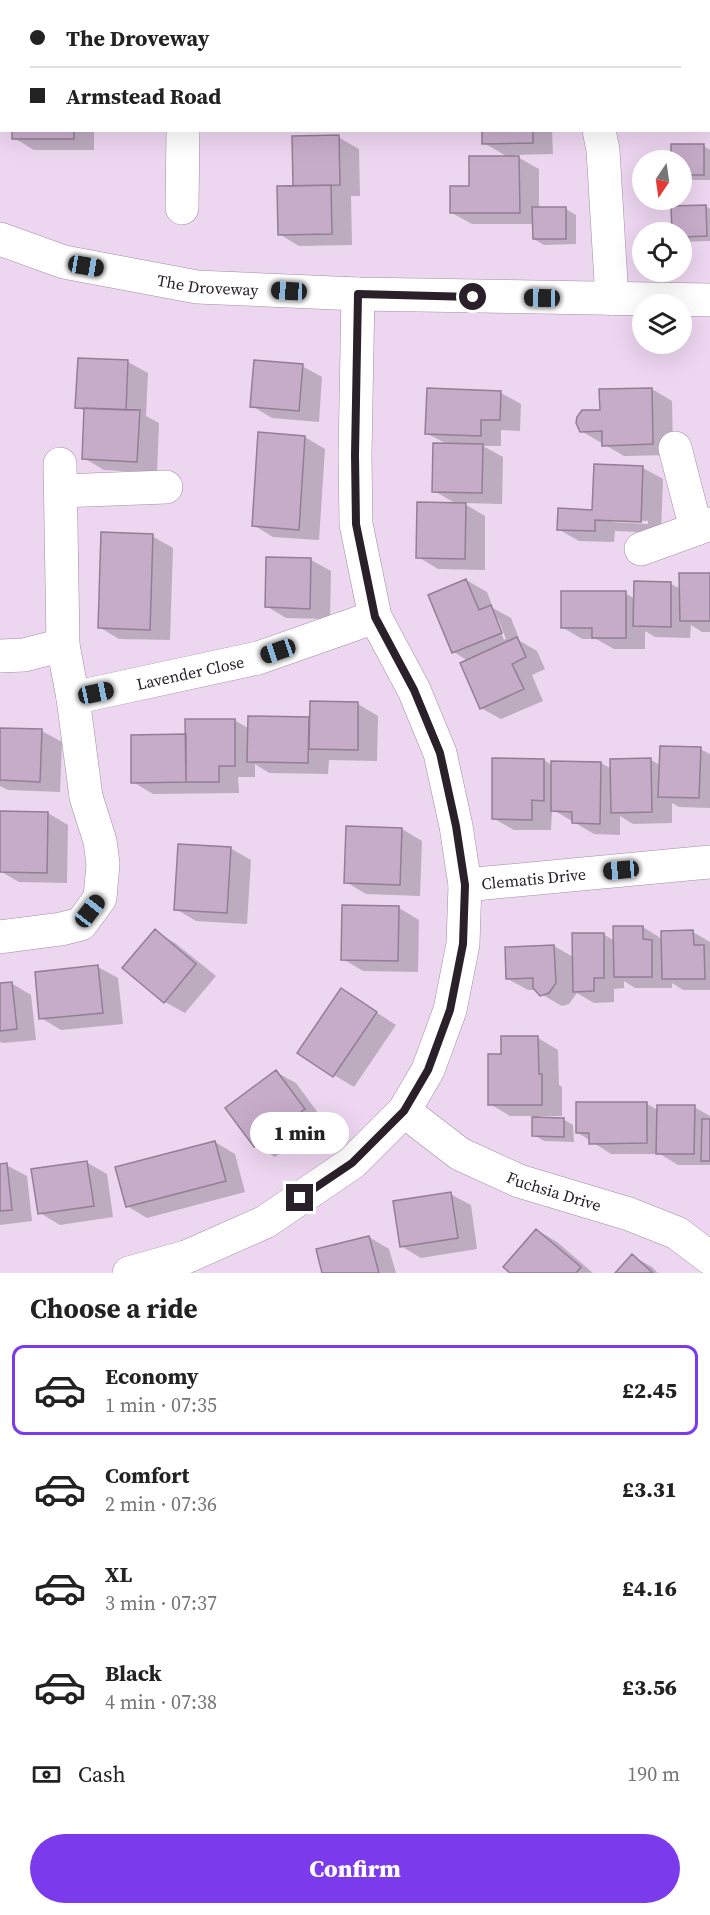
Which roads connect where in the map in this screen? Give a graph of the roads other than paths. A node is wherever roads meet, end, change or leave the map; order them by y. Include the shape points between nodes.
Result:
1 (183, 132) edge
2 (599, 132) edge
3 (182, 208) dead end
4 (0, 240) edge
5 (358, 294) junction
6 (612, 299) junction
7 (710, 300) edge
8 (675, 448) dead end
9 (166, 487) dead end
10 (703, 526) edge
11 (641, 549) dead end
12 (375, 617) junction
13 (63, 645) junction
14 (0, 656) edge
15 (73, 698) junction
16 (710, 862) edge
17 (465, 885) junction
18 (0, 937) edge
19 (404, 1111) junction
20 (710, 1258) edge
21 (129, 1273) edge

1 - 3 street
2 - 6 street
4 - 5 street, The Droveway via 64,262 197,287
5 - 6 street, The Droveway
5 - 12 street via 356,524
6 - 7 street, The Droveway
8 - 10 street
9 - 13 street via 61,478
10 - 11 street
12 - 15 street, Lavender Close via 258,658
12 - 17 street via 414,690 440,753
13 - 14 street via 24,655
13 - 15 street
15 - 18 street via 86,797 100,841 100,898 81,924
16 - 17 street, Clematis Drive
17 - 19 street via 463,944 450,1010 428,1070
19 - 20 street, Fuchsia Drive via 460,1154 519,1181 629,1214 676,1233
19 - 21 street via 352,1163 265,1222 186,1257

